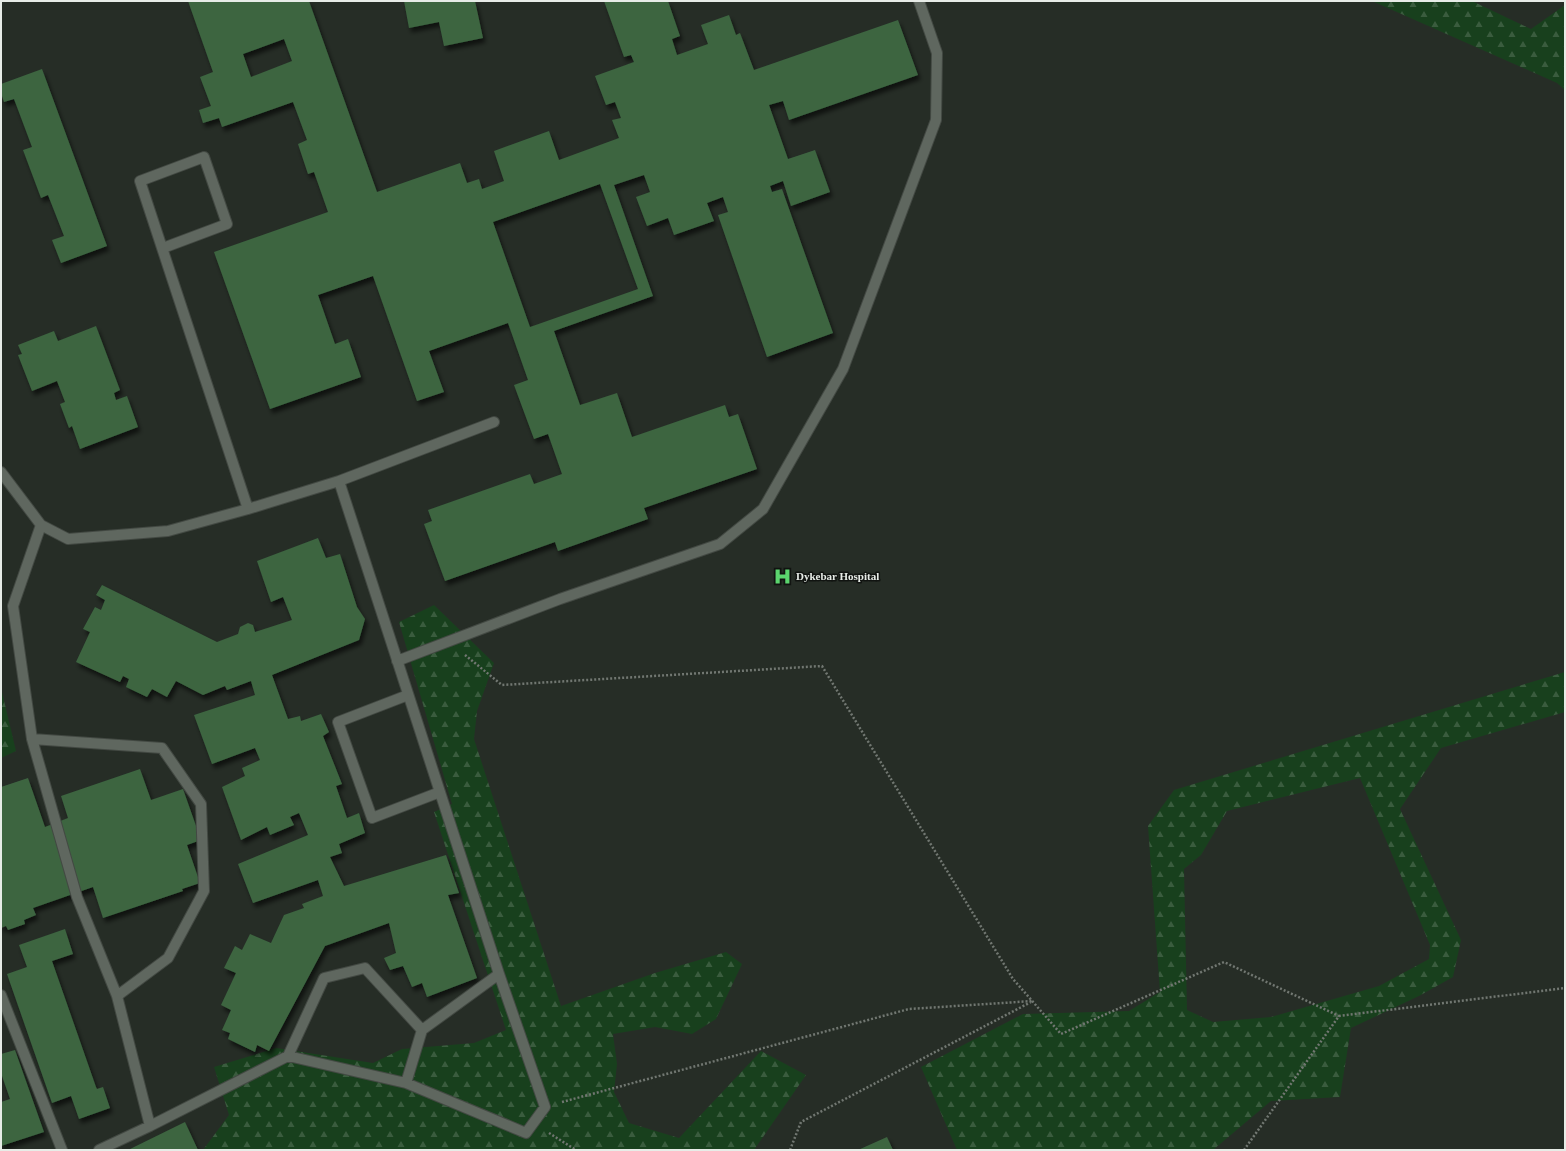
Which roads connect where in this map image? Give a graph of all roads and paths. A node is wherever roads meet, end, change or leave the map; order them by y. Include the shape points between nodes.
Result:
1 (919, 1) edge
2 (163, 248) junction
3 (494, 422) dead end
4 (1, 472) edge
5 (338, 481) junction
6 (248, 509) junction
7 (41, 525) junction
8 (448, 642) junction
9 (396, 661) junction
10 (408, 694) junction
11 (32, 739) junction
12 (440, 792) junction
13 (500, 974) junction
14 (1565, 988) edge
15 (1, 995) edge
16 (117, 996) junction
17 (1033, 1001) junction
18 (1339, 1016) junction
19 (422, 1030) junction
20 (288, 1056) junction
21 (406, 1083) junction
22 (544, 1106) junction
23 (533, 1123) junction
24 (150, 1126) junction
25 (62, 1150) edge
26 (99, 1150) edge
27 (576, 1150) edge
28 (790, 1150) edge
29 (1244, 1150) edge

1 - 8 lane via 937,53 936,120 843,369 763,509 720,544 560,599
2 - 2 lane via 140,181 204,157 227,224
2 - 6 lane
3 - 5 lane
4 - 7 lane
5 - 6 lane
5 - 9 lane
6 - 7 lane via 168,531 68,539
7 - 11 lane via 13,606
8 - 9 lane
8 - 17 path via 502,685 822,666 1013,979
9 - 10 lane
10 - 12 lane
10 - 12 lane via 338,722 372,818
11 - 16 lane via 77,897
11 - 16 lane via 162,748 201,804 204,891 168,958
12 - 13 lane
13 - 19 lane
13 - 22 lane
14 - 18 path
15 - 25 lane
16 - 24 lane
17 - 18 path via 1061,1034 1224,962
17 - 22 path via 909,1009
17 - 28 path via 801,1122
18 - 29 path
19 - 20 lane via 365,968 324,978
19 - 21 lane
20 - 21 lane
20 - 24 lane
21 - 23 lane via 526,1134
22 - 23 lane
23 - 27 path
24 - 26 lane

